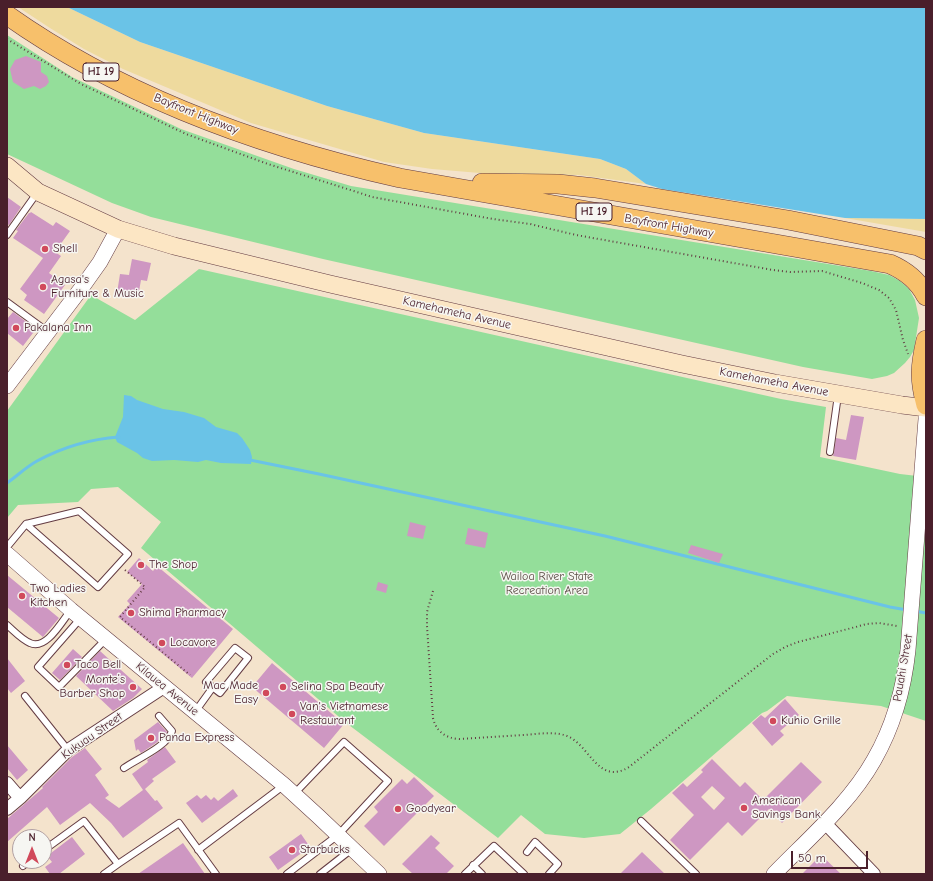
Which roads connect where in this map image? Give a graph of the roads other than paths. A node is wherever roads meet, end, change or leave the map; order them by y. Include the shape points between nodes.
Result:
1 (7, 15) edge
2 (7, 166) edge
3 (400, 178) junction
4 (38, 192) junction
5 (118, 229) junction
6 (7, 235) edge
7 (923, 248) edge
8 (926, 296) edge
9 (8, 305) edge
10 (48, 332) junction
11 (926, 340) edge
12 (7, 386) edge
13 (839, 394) junction
14 (926, 407) edge
15 (926, 419) edge
16 (830, 452) dead end
17 (26, 524) junction
18 (7, 546) edge
19 (7, 554) edge
20 (76, 614) junction
21 (7, 625) edge
22 (106, 639) junction
23 (164, 687) junction
24 (213, 688) junction
25 (25, 696) dead end
26 (195, 712) junction
27 (159, 716) dead end
28 (68, 750) junction
29 (124, 768) dead end
30 (7, 783) edge
31 (289, 790) junction
32 (20, 798) junction
33 (7, 809) edge
34 (641, 821) dead end
35 (824, 822) junction
36 (338, 835) junction
37 (52, 844) edge
38 (352, 849) junction
39 (198, 850) junction
40 (526, 852) dead end
41 (118, 864) junction
42 (473, 866) junction
43 (373, 872) edge
44 (104, 874) edge
45 (216, 874) edge
46 (287, 874) edge
47 (320, 874) edge
48 (465, 874) edge
49 (482, 874) edge
50 (524, 874) edge
51 (549, 874) edge
52 (696, 874) edge
53 (774, 874) edge
54 (874, 874) edge

1 - 3 main road, Bayfront Highway / HI 19 via 87,65 200,117 292,150
2 - 4 main road, Kamehameha Avenue
3 - 7 main road, Bayfront Highway / HI 19 via 465,183 584,186 788,220
3 - 8 main road, Bayfront Highway / HI 19 via 890,264 912,277
4 - 5 main road, Kamehameha Avenue
4 - 6 lane
5 - 10 street via 96,268
5 - 13 main road, Kamehameha Avenue via 174,246 338,286 690,365
9 - 10 lane
10 - 12 street
11 - 14 main road via 920,377
13 - 14 main road, Kamehameha Avenue via 902,406
13 - 16 lane
15 - 35 street, Pauahi Street via 910,628 897,707 874,760 857,786
17 - 17 lane via 98,587 128,554 79,511
17 - 18 lane
19 - 20 street, Kilauea Avenue
20 - 21 lane via 39,645 29,642
20 - 22 street, Kilauea Avenue
20 - 22 lane via 38,667 59,687
22 - 23 street, Kilauea Avenue
23 - 26 street, Kilauea Avenue
23 - 28 street, Kukuau Street
24 - 24 lane via 206,682 235,648 248,658 220,693
24 - 26 lane
25 - 28 lane
26 - 31 street, Kilauea Avenue
27 - 29 lane via 172,731 169,739
28 - 32 street, Kukuau Street
30 - 32 street
31 - 36 street, Kilauea Avenue
31 - 36 lane via 344,742 388,781
31 - 39 lane
32 - 33 street, Kukuau Street
34 - 52 lane
35 - 53 street, Pauahi Street
35 - 54 street
36 - 38 street, Kilauea Avenue
36 - 46 lane
37 - 41 lane via 84,821
38 - 43 street, Kilauea Avenue
38 - 47 lane
39 - 41 lane via 179,823
39 - 45 lane
40 - 51 lane via 535,842 558,864
41 - 44 lane
42 - 48 lane
42 - 49 lane
42 - 50 lane via 494,846

